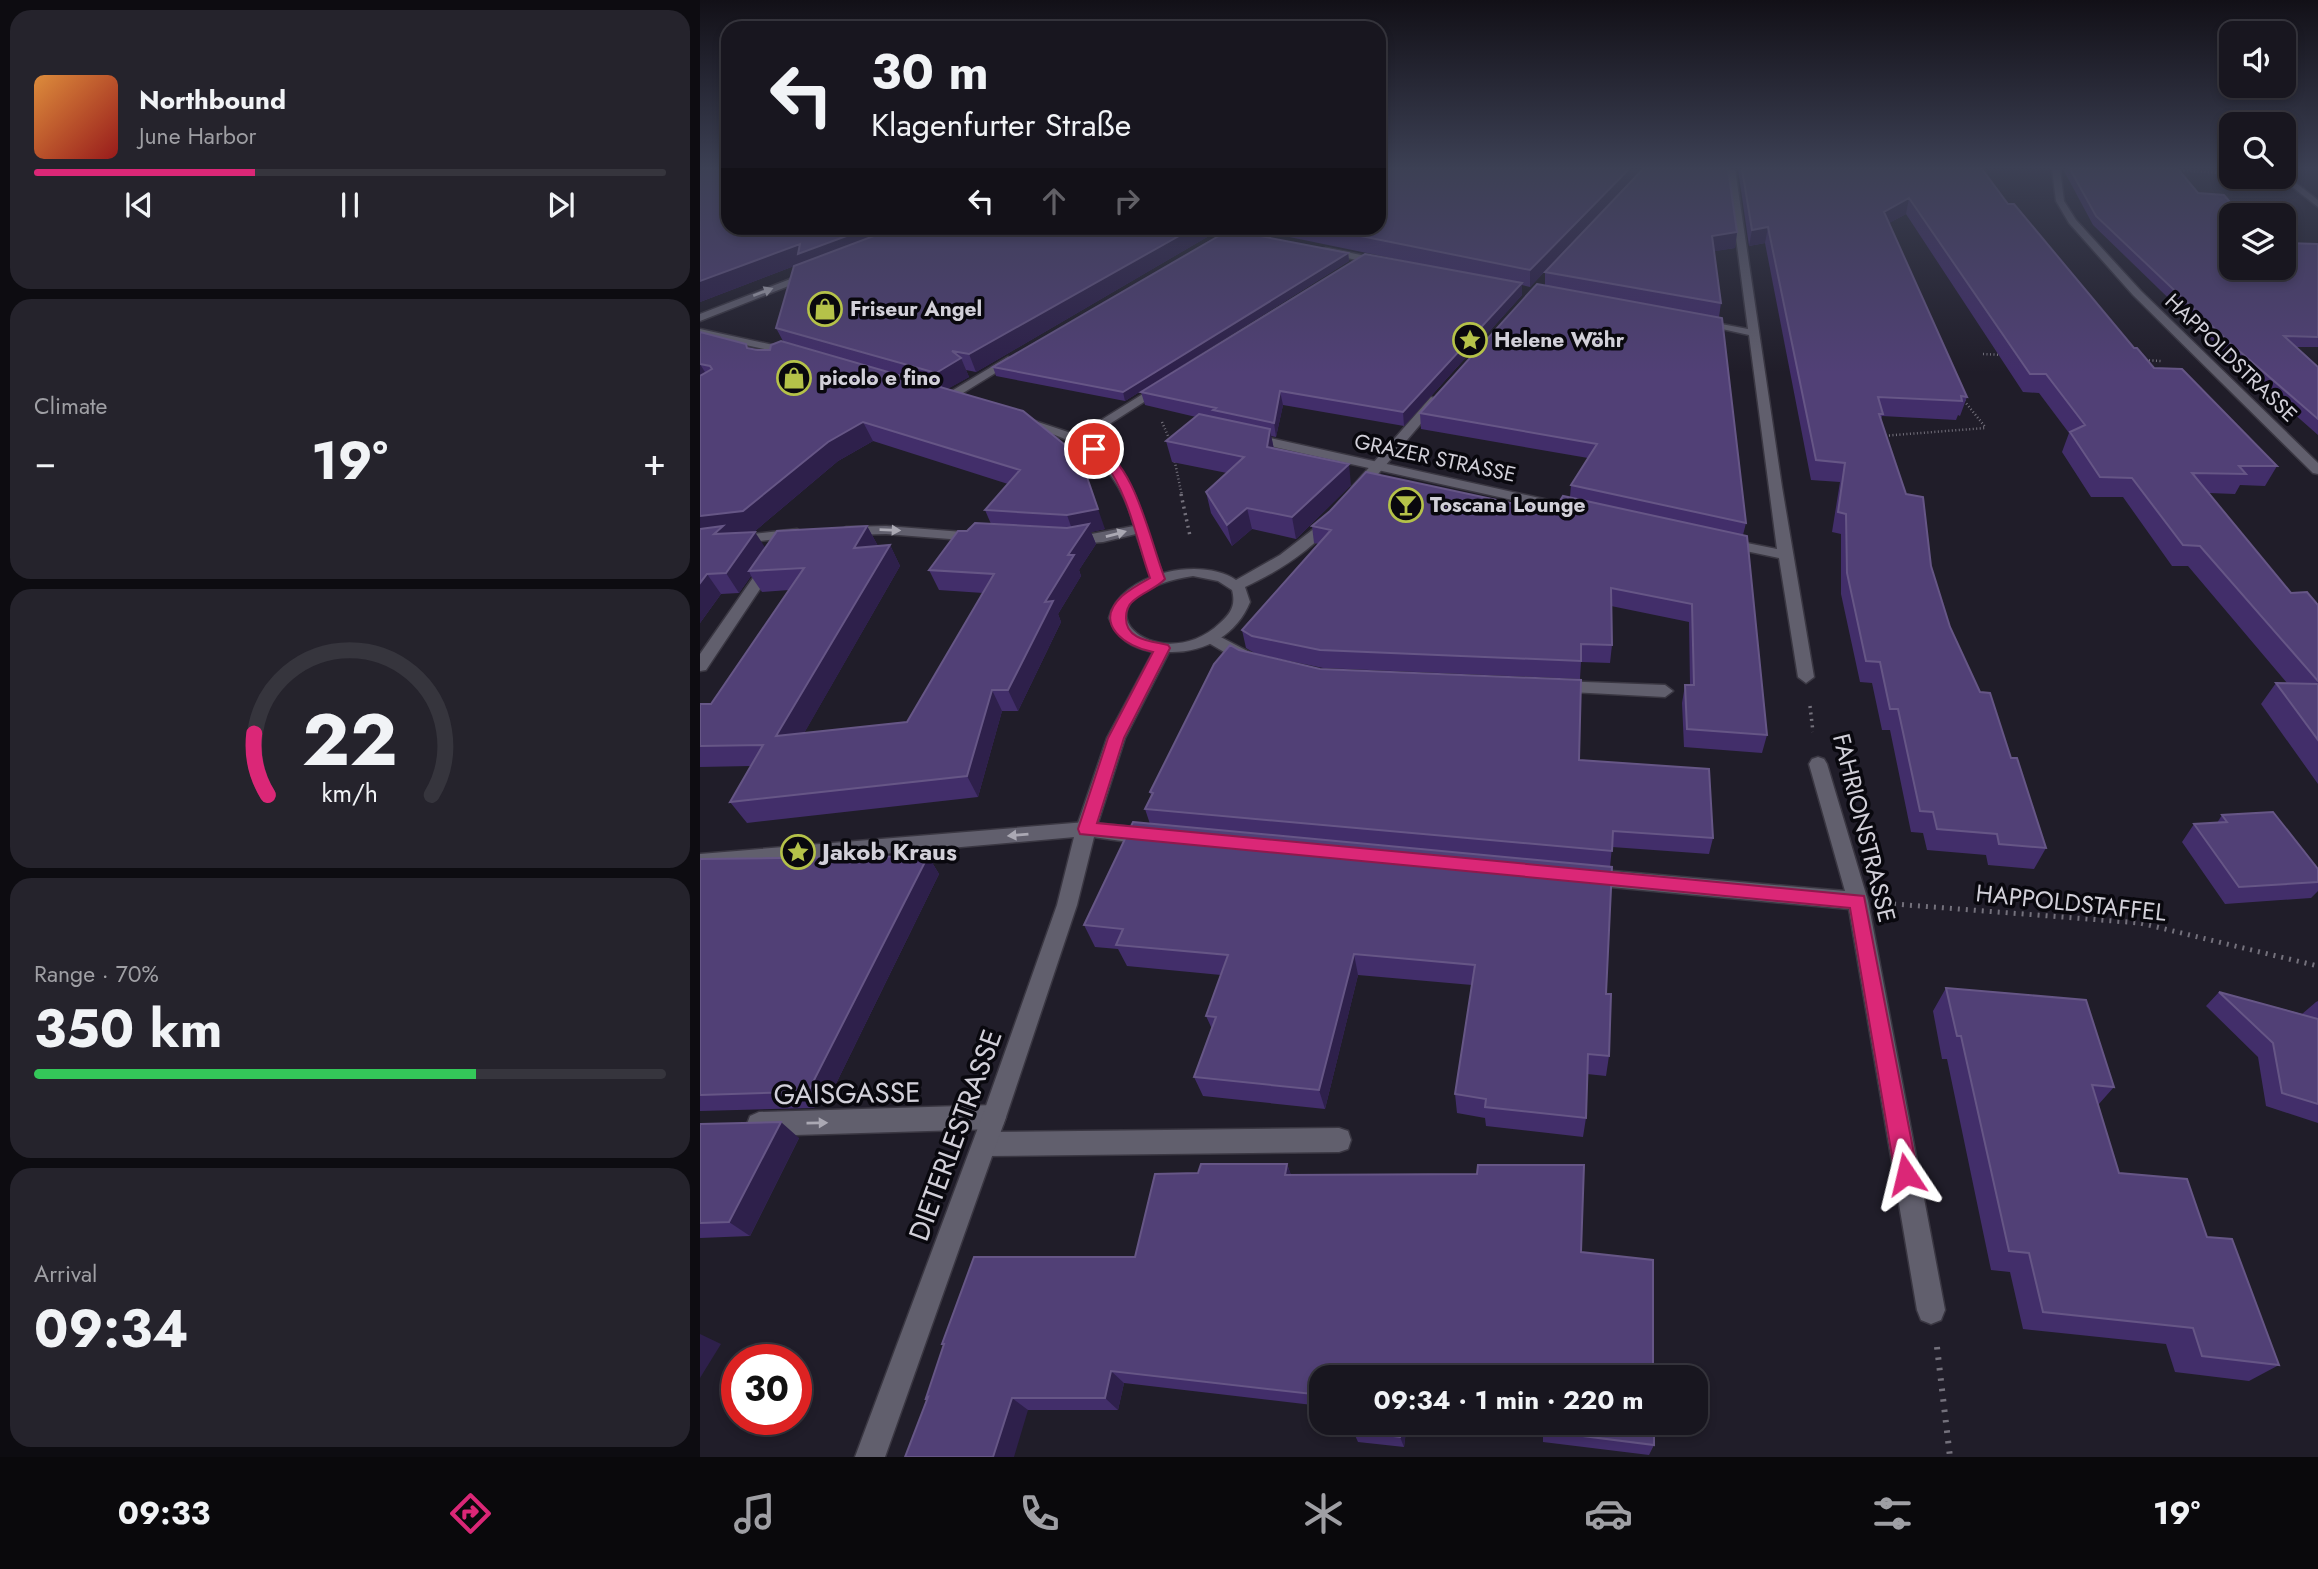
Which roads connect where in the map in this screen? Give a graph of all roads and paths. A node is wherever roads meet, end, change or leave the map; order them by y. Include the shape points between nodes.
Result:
1 (1219, 237) edge
2 (1741, 237) edge
3 (2086, 237) edge
4 (1214, 240) edge
5 (1311, 248) edge
6 (1366, 259) junction
7 (1390, 264) edge
8 (1354, 267) edge
9 (818, 271) edge
10 (700, 318) edge
11 (1689, 321) edge
12 (700, 332) edge
13 (1755, 333) junction
14 (790, 352) junction
15 (1983, 354) dead end
16 (803, 355) edge
17 (2010, 355) edge
18 (1017, 356) edge
19 (772, 360) edge
20 (2130, 360) edge
21 (2210, 363) junction
22 (1179, 376) edge
23 (1958, 392) edge
24 (933, 394) edge
25 (1440, 395) edge
26 (946, 398) junction
27 (960, 402) edge
28 (1013, 418) edge
29 (1162, 421) dead end
30 (1241, 436) edge
31 (1879, 436) edge
32 (1080, 438) junction
33 (1376, 467) junction
34 (2318, 470) edge
35 (1593, 514) edge
36 (1141, 528) junction
37 (791, 533) junction
38 (1190, 536) dead end
39 (997, 538) edge
40 (1716, 540) edge
41 (1061, 542) edge
42 (700, 544) edge
43 (1784, 555) junction
44 (1158, 579) junction
45 (1236, 585) junction
46 (1213, 638) junction
47 (1163, 648) junction
48 (1262, 663) edge
49 (700, 666) edge
50 (1806, 677) joint
51 (1542, 686) edge
52 (1665, 691) dead end
53 (1818, 764) joint
54 (1087, 829) junction
55 (1166, 838) edge
56 (700, 862) edge
57 (1567, 875) edge
58 (1858, 901) junction
59 (2318, 966) edge
60 (994, 1117) junction
61 (740, 1124) edge
62 (1339, 1139) dead end
63 (985, 1144) junction
64 (1931, 1310) joint
65 (870, 1457) edge
66 (1950, 1457) edge

1 - 4 street
2 - 13 street
3 - 21 street, HAPPOLDSTRASSE
5 - 6 street
6 - 7 street
6 - 8 street
10 -> 9 street
11 - 13 street
12 - 14 street
13 - 43 street
14 - 16 street
14 - 19 street
15 - 17 path
18 - 26 street
20 - 21 path
21 - 34 street, HAPPOLDSTRASSE
22 - 32 street
23 - 31 path via 1986,428
24 - 26 street
25 - 33 street
26 - 27 street
28 - 32 street
29 - 38 path via 1172,446
30 - 33 street, GRAZER STRASSE
32 - 36 street via 1108,459 1133,501
33 - 35 street, GRAZER STRASSE
33 - 45 street via 1292,554 1262,575
41 -> 36 street
36 - 44 street
37 -> 39 street via 886,530
37 - 42 street
37 - 49 street
40 - 43 street
43 - 50 street
44 - 45 street via 1202,573
44 - 47 street via 1126,599 1119,626 1127,637
45 - 46 street via 1243,606 1238,617
46 - 47 street
46 - 48 street
47 - 54 street, DIETERLESTRASSE via 1116,738
50 - 53 path, FAHRIONSTRASSE
51 - 52 street
53 - 58 street, FAHRIONSTRASSE
54 - 55 street
54 -> 56 street
54 - 60 street, DIETERLESTRASSE via 1067,905
57 - 58 street
58 - 59 path, HAPPOLDSTAFFEL via 2140,923
58 - 64 street, FAHRIONSTRASSE
61 -> 60 street, GAISGASSE
60 - 63 street, DIETERLESTRASSE
62 - 63 street
63 - 65 street, DIETERLESTRASSE
64 - 66 path

